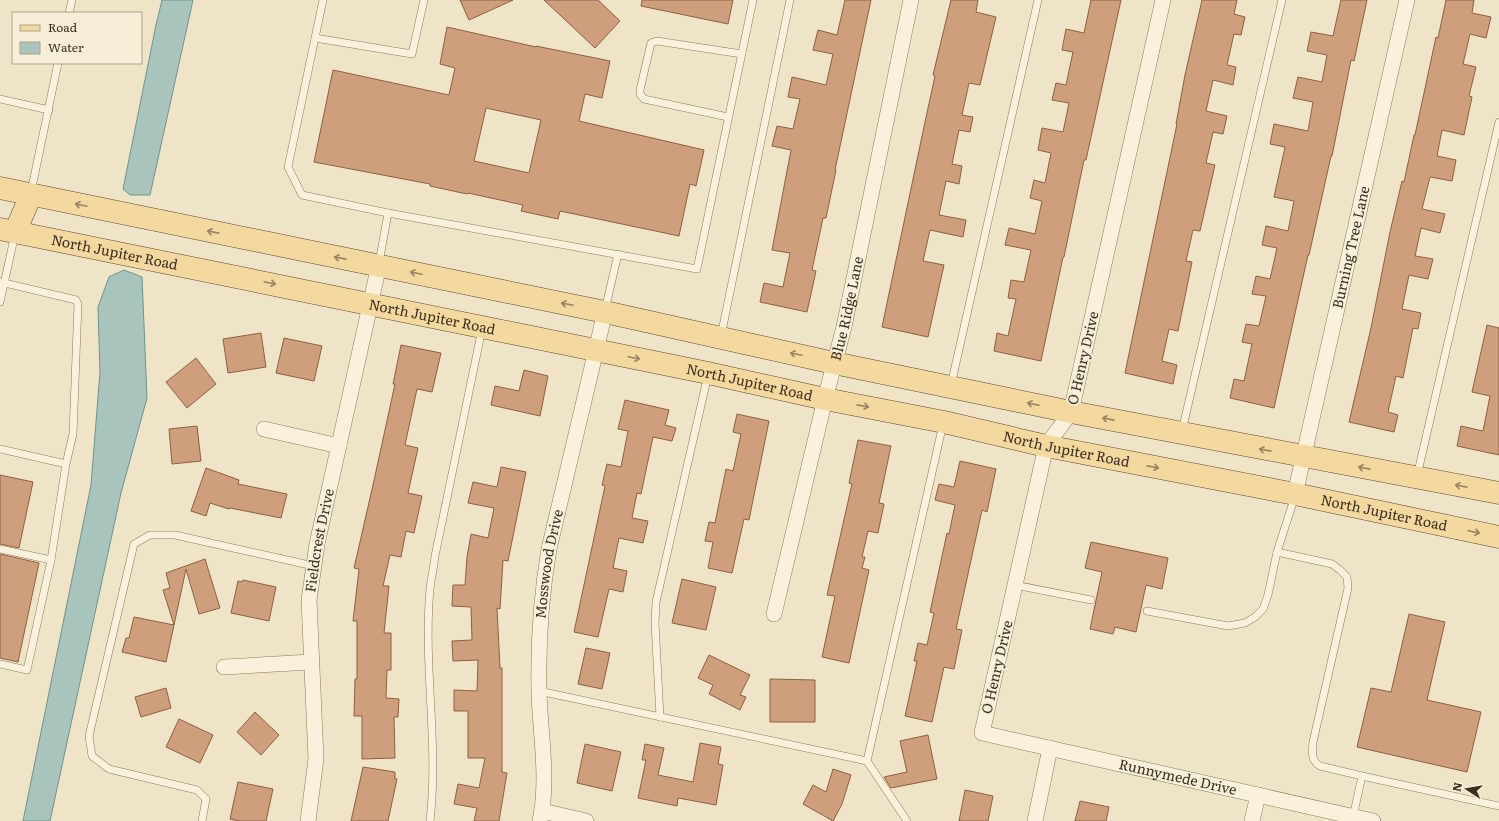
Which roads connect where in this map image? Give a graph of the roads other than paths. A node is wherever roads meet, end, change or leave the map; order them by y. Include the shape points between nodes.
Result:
1 (72, 0) edge
2 (323, 0) edge
3 (424, 0) edge
4 (753, 0) edge
5 (790, 0) edge
6 (911, 0) edge
7 (1038, 0) edge
8 (1163, 0) edge
9 (1282, 0) edge
10 (1406, 0) edge
11 (69, 12) edge
12 (315, 38) junction
13 (742, 54) junction
14 (58, 64) edge
15 (0, 99) edge
16 (49, 110) junction
17 (728, 117) junction
18 (1499, 122) edge
19 (0, 188) edge
20 (31, 195) junction
21 (388, 213) junction
22 (8, 230) edge
23 (618, 254) junction
24 (378, 265) junction
25 (2, 283) edge
26 (0, 302) edge
27 (371, 305) junction
28 (605, 312) junction
29 (483, 326) junction
30 (721, 338) junction
31 (596, 350) junction
32 (834, 362) junction
33 (708, 373) junction
34 (950, 387) junction
35 (825, 399) junction
36 (1071, 412) junction
37 (944, 422) junction
38 (264, 429) dead end
39 (1181, 433) junction
40 (340, 446) junction
41 (1046, 446) junction
42 (0, 449) edge
43 (1303, 457) junction
44 (66, 464) junction
45 (1417, 478) junction
46 (1499, 493) edge
47 (1295, 494) junction
48 (1499, 537) edge
49 (0, 549) edge
50 (1277, 552) junction
51 (51, 560) junction
52 (314, 566) junction
53 (1015, 585) junction
54 (1091, 600) dead end
55 (1147, 611) dead end
56 (774, 614) dead end
57 (311, 662) junction
58 (0, 664) edge
59 (224, 667) dead end
60 (539, 691) junction
61 (660, 717) junction
62 (982, 733) joint
63 (1050, 748) junction
64 (868, 761) junction
65 (1362, 776) junction
66 (1258, 795) junction
67 (1499, 806) edge
68 (541, 816) edge
69 (1363, 819) edge
70 (202, 821) edge
71 (308, 821) edge
72 (430, 821) edge
73 (586, 821) edge
74 (907, 821) edge
75 (1035, 821) edge
76 (1252, 821) edge

1 - 11 lane
2 - 12 lane
3 - 12 lane via 412,54
4 - 13 lane
5 - 30 lane
6 - 32 street, Blue Ridge Lane via 844,327
7 - 34 lane
8 - 36 street, O Henry Drive
9 - 39 lane
10 - 43 street, Burning Tree Lane
12 - 21 lane via 288,167 302,195
13 - 17 lane
13 - 17 lane via 657,41 651,44 640,90 644,98
14 - 16 lane
15 - 16 lane
16 - 20 lane
17 - 23 lane via 697,268
18 - 45 lane
19 - 20 main road
20 - 22 main road
24 -> 20 main road
21 - 23 lane
21 - 24 lane
22 - 25 lane
22 -> 27 main road, North Jupiter Road
23 - 28 lane
24 - 27 street, Fieldcrest Drive
28 -> 24 main road
25 - 26 lane
25 - 44 lane via 76,300 78,304 73,434
27 - 29 main road, North Jupiter Road
27 - 40 street, Fieldcrest Drive
28 - 30 main road
28 - 31 street, Mosswood Drive
29 - 31 main road, North Jupiter Road
29 - 72 lane via 430,589 429,655 433,775
32 -> 30 main road
31 -> 33 main road, North Jupiter Road
31 - 60 street, Mosswood Drive via 549,549 540,617
32 - 34 main road
32 - 35 street, Blue Ridge Lane
33 - 35 main road, North Jupiter Road
33 - 61 lane via 656,602
36 -> 34 main road
35 -> 37 main road, North Jupiter Road
35 - 56 street, Blue Ridge Lane
39 -> 36 main road
36 - 41 street, O Henry Drive
37 - 41 main road, North Jupiter Road
37 - 64 lane
38 - 40 street
43 -> 39 main road
40 - 52 street, Fieldcrest Drive
41 -> 47 main road, North Jupiter Road
41 - 53 street, O Henry Drive
42 - 44 lane
45 -> 43 main road
43 - 47 street, Burning Tree Lane
44 - 51 lane
46 -> 45 main road
47 -> 48 main road, North Jupiter Road
47 - 50 lane
49 - 51 lane
50 - 55 lane via 1263,609 1245,623 1228,626
50 - 65 lane via 1332,564 1347,577 1348,588 1312,753 1320,766
51 - 58 lane via 26,670
52 - 57 street, Fieldcrest Drive via 309,600
52 - 70 lane via 175,535 150,534 134,544 89,736 92,756 109,770 197,790 206,799
53 - 54 lane
53 - 62 street, O Henry Drive
57 - 59 street
57 - 71 street, Fieldcrest Drive via 316,759
60 - 61 lane
60 - 68 street, Mosswood Drive via 544,774
61 - 64 lane
62 - 63 street, Runnymede Drive
63 - 66 street, Runnymede Drive
63 - 75 street
64 - 74 lane
65 - 67 lane
65 - 69 lane
66 - 69 street, Runnymede Drive
66 - 76 street
68 - 73 street

